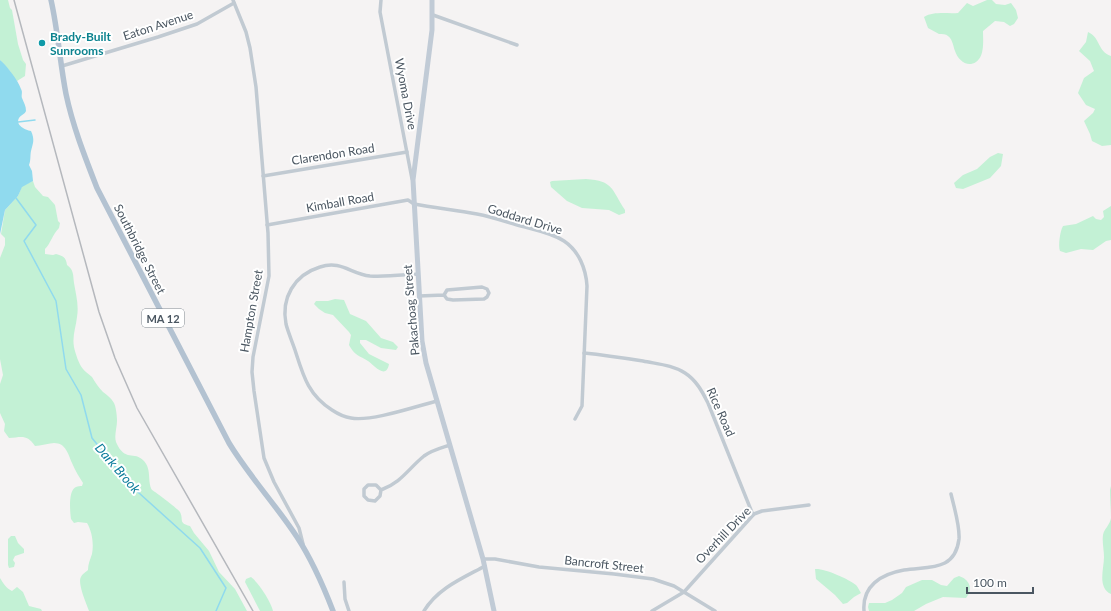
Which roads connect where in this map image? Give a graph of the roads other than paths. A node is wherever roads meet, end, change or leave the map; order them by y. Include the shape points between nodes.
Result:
1 (51, 0) edge
2 (381, 0) edge
3 (432, 0) edge
4 (234, 1) edge
5 (433, 15) junction
6 (517, 45) dead end
7 (62, 66) junction
8 (407, 152) junction
9 (263, 176) junction
10 (413, 184) junction
11 (414, 204) junction
12 (267, 225) junction
13 (418, 274) junction
14 (444, 295) junction
15 (419, 296) junction
16 (584, 354) junction
17 (437, 401) junction
18 (575, 419) dead end
19 (450, 445) junction
20 (381, 490) junction
21 (951, 494) dead end
22 (809, 505) dead end
23 (753, 515) junction
24 (303, 547) junction
25 (483, 559) junction
26 (485, 566) junction
27 (344, 582) dead end
28 (684, 592) junction
29 (333, 611) edge
30 (349, 611) edge
31 (424, 611) edge
32 (494, 611) edge
33 (652, 611) edge
34 (715, 611) edge
35 (864, 611) edge

1 - 7 main road, Southbridge Street / MA 12
2 - 8 street, Wyoma Drive via 380,7
3 - 5 street, Pakachoag Street
4 - 7 street, Eaton Avenue via 197,24
4 - 9 street, Hampton Street via 250,48 256,87
5 - 6 street
5 - 10 street, Pakachoag Street
7 - 24 main road, Southbridge Street / MA 12 via 75,128 97,188 112,219 229,443
8 - 9 street, Clarendon Road
8 - 10 street, Wyoma Drive
9 - 12 street, Hampton Street
10 - 11 street, Pakachoag Street
11 - 12 street, Kimball Road via 408,200
11 - 13 street, Pakachoag Street
11 - 16 street, Goddard Drive via 500,220 546,233 569,245 581,261 587,281
12 - 24 street, Hampton Street via 269,276 253,357 254,392 264,458 299,528
13 - 15 street, Pakachoag Street
13 - 17 street via 371,276 336,265 315,269 297,281 290,291 286,303 287,325 309,387 317,398 341,415 356,419 371,418
14 - 14 street via 447,290 482,287 489,293 484,299 452,300
14 - 15 street
15 - 17 street, Pakachoag Street via 423,348
16 - 18 street, Goddard Drive via 582,406
16 - 23 street, Rice Road via 608,355 664,365 684,372 691,378 708,402
17 - 19 street, Pakachoag Street
19 - 20 street via 427,454 402,478
19 - 25 street, Pakachoag Street
20 - 20 street via 376,501 368,500 364,496 364,489 370,484
21 - 35 street via 959,537 953,556 938,566 903,570 878,580 867,592
22 - 23 street, Overhill Drive
23 - 28 street, Overhill Drive
24 - 29 main road, Southbridge Street / MA 12
25 - 26 street, Pakachoag Street
25 - 28 street, Bancroft Street via 645,578 668,583
26 - 31 street via 442,590
26 - 32 street, Pakachoag Street
27 - 30 street
28 - 33 street, Overhill Drive
28 - 34 street, Bancroft Street

